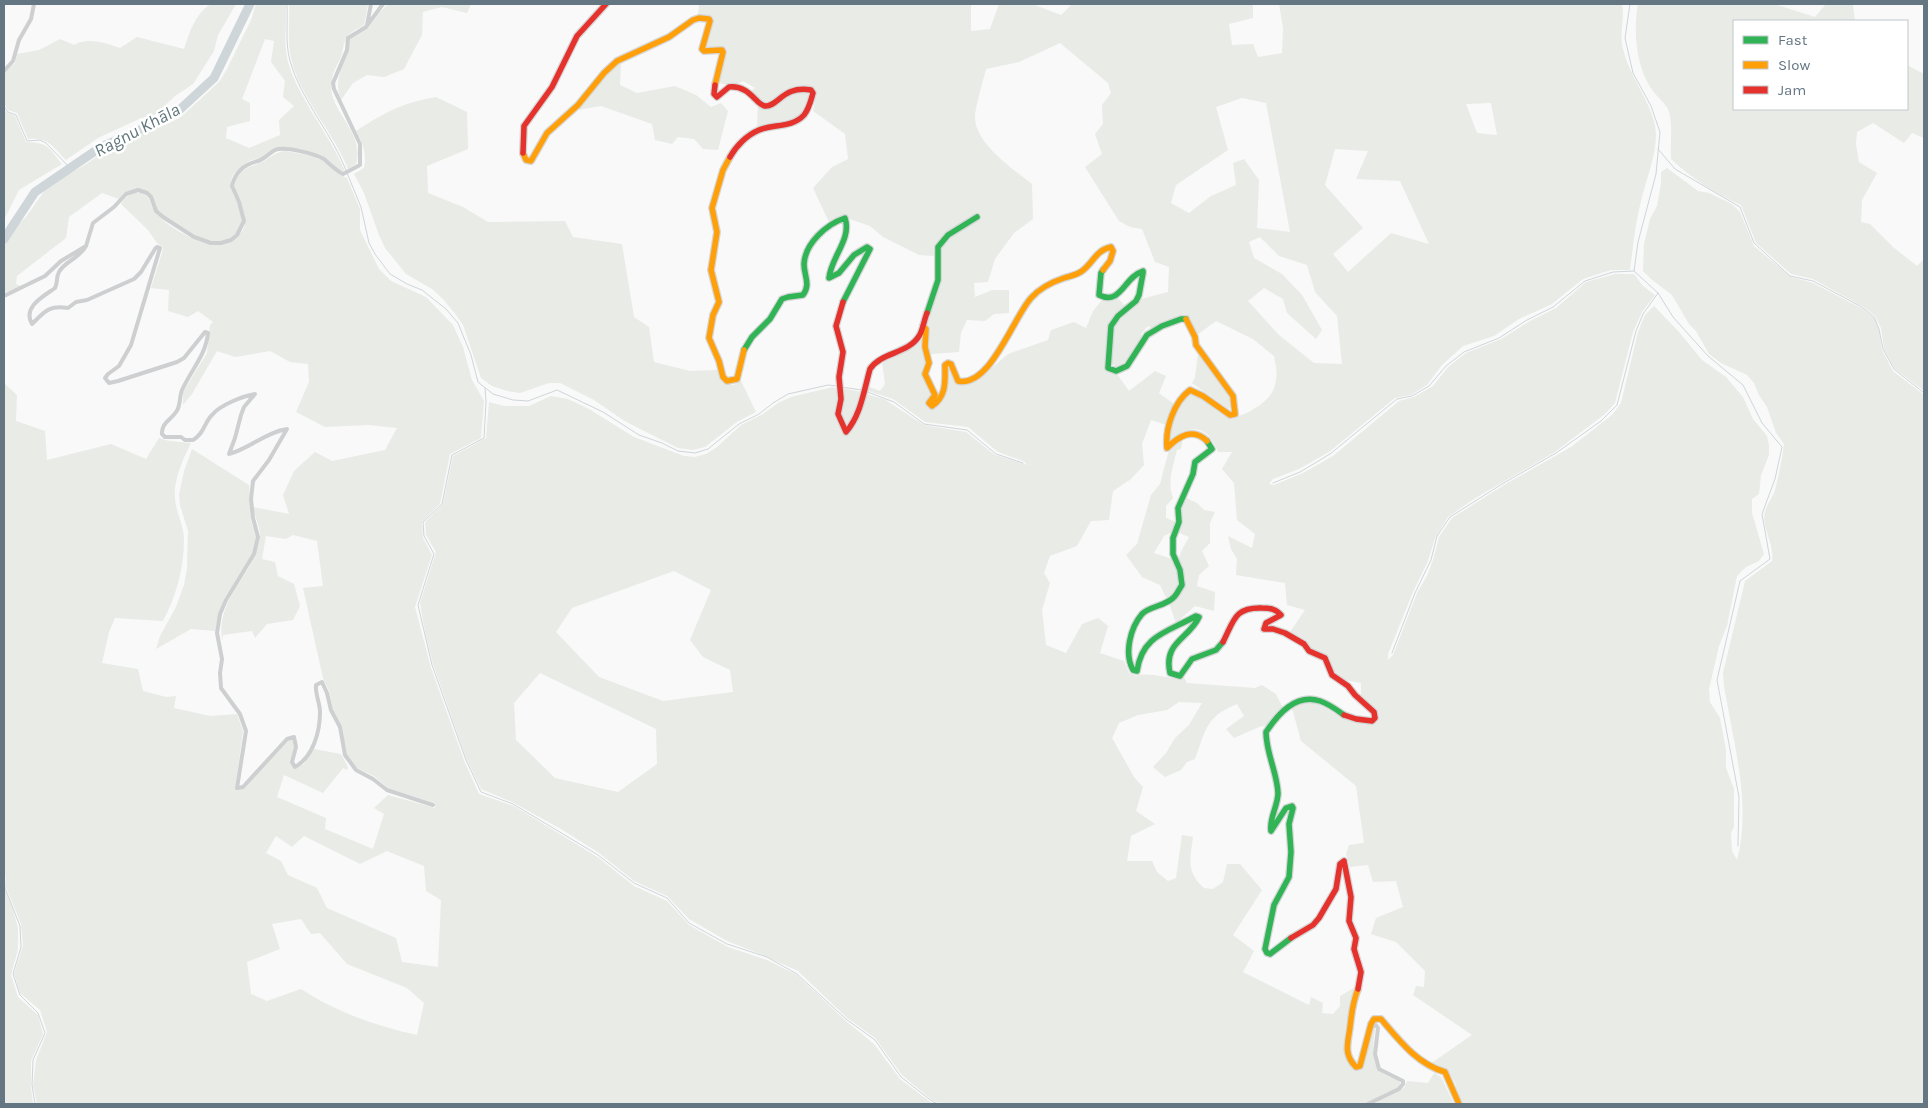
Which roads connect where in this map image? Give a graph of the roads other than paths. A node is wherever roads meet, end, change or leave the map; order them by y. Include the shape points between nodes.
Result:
1 (34, 4) edge
2 (371, 4) edge
3 (383, 4) edge
4 (606, 4) edge
5 (366, 27) junction
6 (4, 71) edge
7 (977, 218) dead end
8 (86, 246) junction
9 (4, 296) edge
10 (923, 326) junction
11 (433, 805) dead end
12 (1369, 1029) junction
13 (1368, 1104) edge
14 (1459, 1104) edge

1 - 6 street via 13,61
2 - 5 street
3 - 5 street
4 - 10 street via 577,36 548,93 524,126 523,152 526,160 534,158 547,133 578,106 610,66 700,18 710,21 702,49 723,52 715,80 716,97 726,89 736,87 766,106 787,91 806,88 812,93 803,116 788,124 759,130 736,146 723,170 713,200 717,232 711,270 719,302 709,338 723,377 727,381 736,379 745,346 773,315 780,301 806,292 805,259 823,230 844,218 848,224 829,278 860,250 870,249 846,294 837,319 843,352 838,414 846,432 857,413 874,363 908,347 919,336
5 - 8 street via 348,38 347,50 333,83 360,144 360,165 343,174 322,158 282,149 248,164 236,174 232,186 242,211 242,229 238,235 221,243 194,237 156,211 147,193 138,190 126,194 93,223
7 - 10 street via 948,235 938,247 938,280
8 - 9 street via 61,261 45,276
8 - 11 street via 60,270 56,288 29,311 28,318 32,324 54,306 68,308 134,279 155,249 160,248 131,345 119,366 108,374 109,383 177,362 206,332 204,351 181,392 175,414 163,425 162,434 193,440 212,414 241,396 255,394 244,408 229,454 288,429 253,481 251,499 258,537 254,554 226,600 217,633 222,659 221,688 240,714 246,731 236,788 243,786 287,740 294,737 296,747 292,762 295,767 302,763 312,749 320,711 316,685 322,682 340,727 345,755 356,770 388,790
10 - 12 street via 926,329 928,358 925,374 935,395 929,403 932,406 945,393 945,365 951,364 958,381 978,378 990,366 1030,299 1057,280 1082,272 1098,252 1106,248 1113,250 1101,273 1099,295 1103,298 1122,291 1138,271 1143,271 1144,275 1139,297 1111,326 1108,368 1116,371 1127,366 1148,335 1162,326 1186,319 1196,344 1233,396 1235,414 1230,415 1190,390 1176,406 1167,448 1181,435 1194,432 1208,441 1212,449 1195,462 1178,508 1179,522 1172,547 1182,578 1181,589 1173,599 1142,614 1131,633 1130,665 1137,670 1139,657 1147,644 1196,616 1199,618 1197,622 1178,638 1171,649 1170,673 1180,676 1189,660 1217,650 1231,621 1240,613 1253,607 1272,609 1281,615 1266,622 1264,629 1285,632 1325,658 1332,675 1374,712 1372,721 1362,721 1314,699 1299,700 1270,725 1265,738 1278,798 1271,831 1286,808 1293,808 1289,824 1289,877 1274,905 1265,949 1270,954 1313,926 1336,889 1340,864 1344,861 1351,897 1349,921 1356,938 1354,949 1361,972 1346,1045 1349,1060 1356,1067 1362,1062
12 - 13 street via 1373,1026 1378,1028 1375,1054 1379,1069 1400,1078 1403,1084
12 - 14 street via 1374,1019 1381,1019 1406,1048 1431,1068 1445,1072

